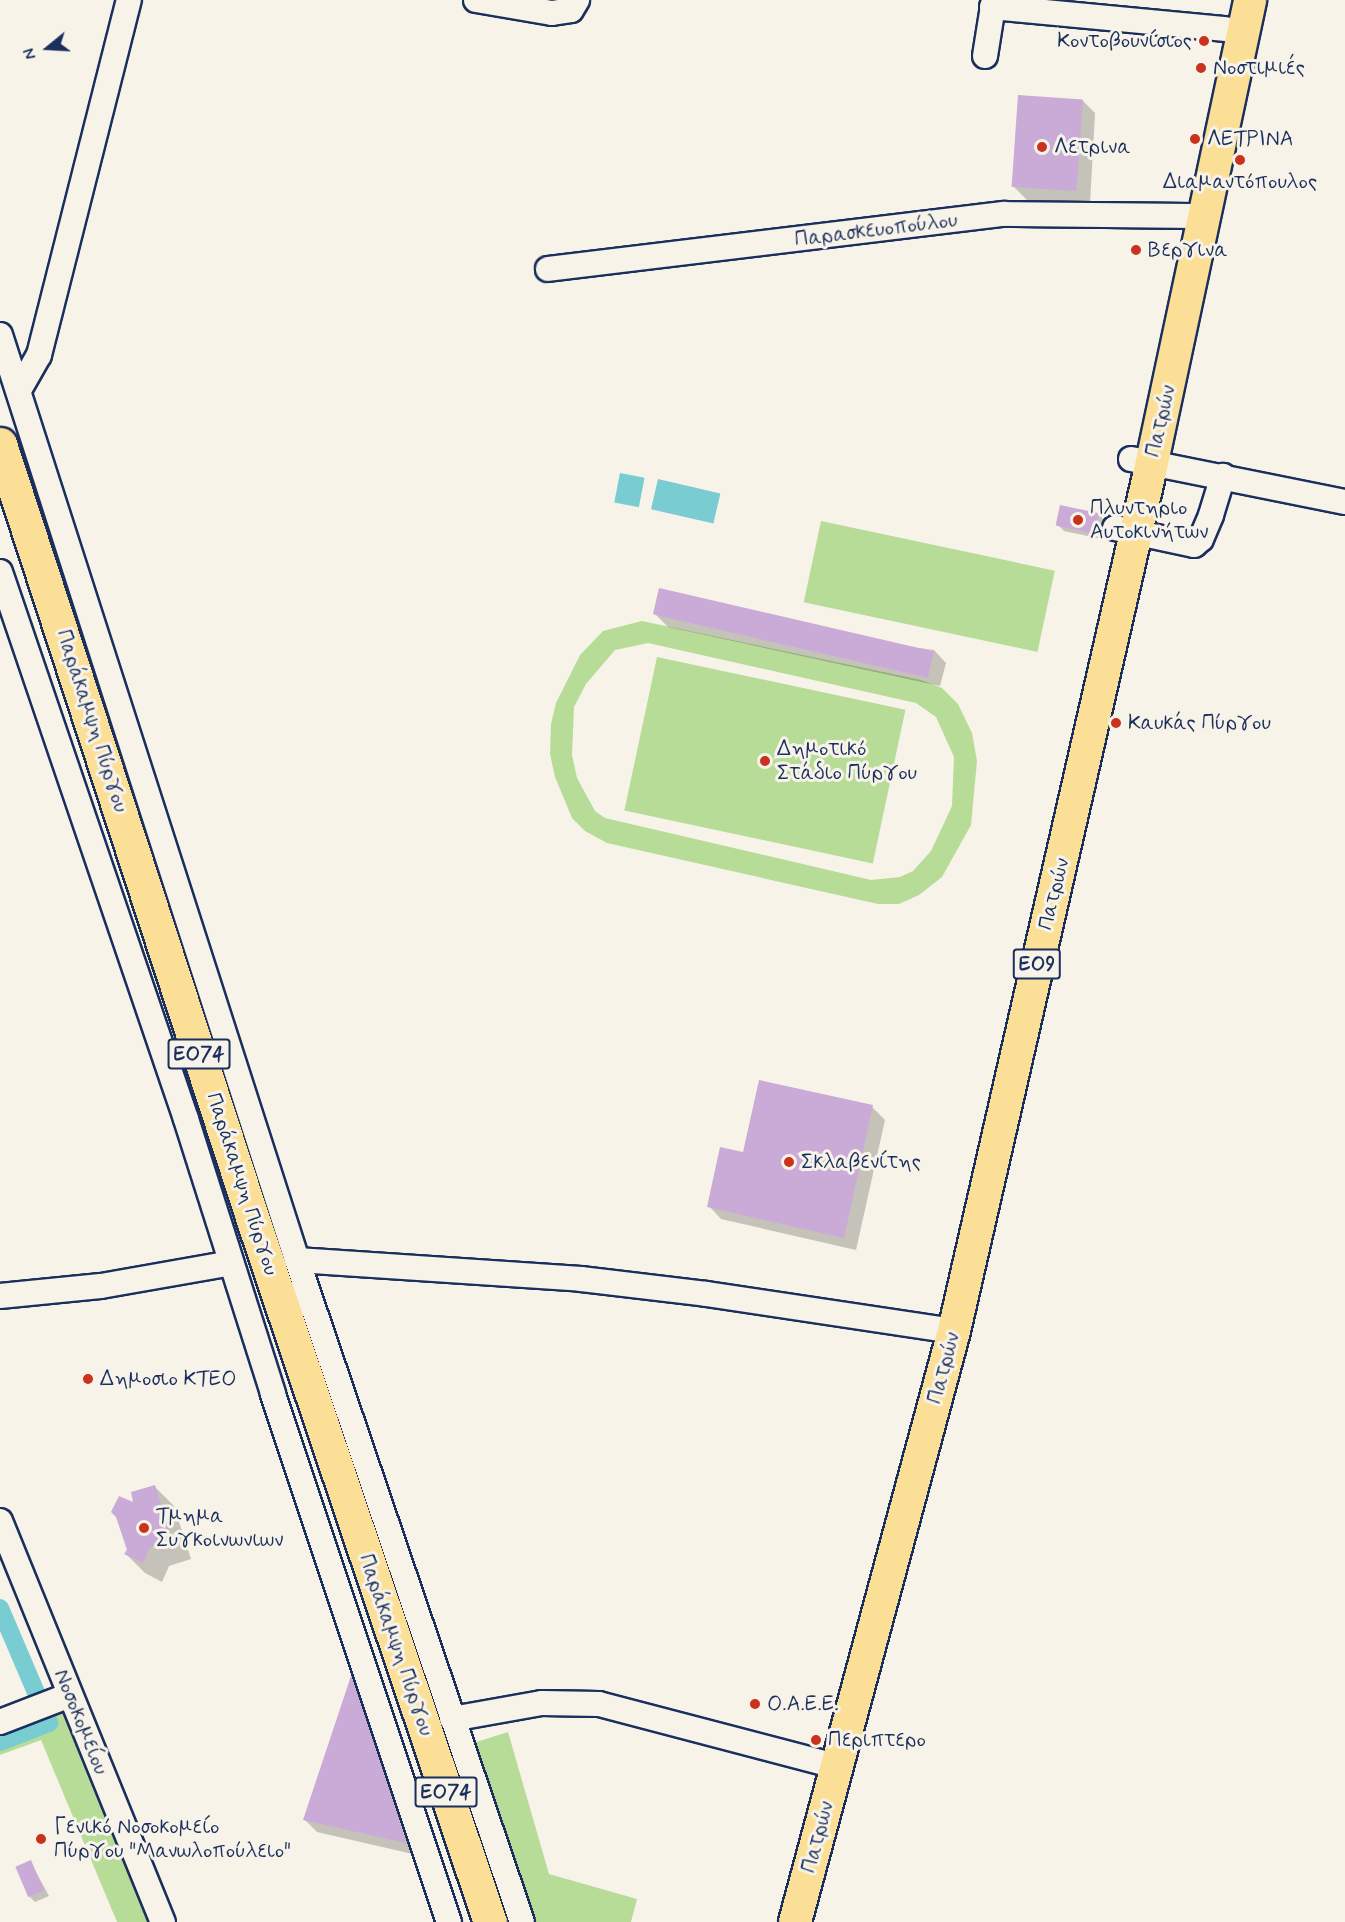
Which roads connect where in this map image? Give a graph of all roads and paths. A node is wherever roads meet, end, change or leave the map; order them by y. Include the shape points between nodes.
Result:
1 (129, 0) edge
2 (476, 0) edge
3 (577, 0) edge
4 (1250, 0) edge
5 (993, 4) edge
6 (1229, 14) edge
7 (985, 56) dead end
8 (1195, 216) junction
9 (548, 269) dead end
10 (0, 335) edge
11 (19, 390) junction
12 (0, 444) edge
13 (1141, 460) junction
14 (1223, 476) junction
15 (1345, 502) edge
16 (1126, 531) junction
17 (0, 572) edge
18 (297, 1260) junction
19 (231, 1263) junction
20 (0, 1296) edge
21 (945, 1329) junction
22 (0, 1521) edge
23 (70, 1695) junction
24 (452, 1719) junction
25 (0, 1722) edge
26 (829, 1765) junction
27 (790, 1912) edge
28 (163, 1922) edge
29 (449, 1922) edge
30 (490, 1922) edge
31 (522, 1922) edge

1 - 11 street via 39,355
2 - 3 street via 552,13 571,10
4 - 8 main road, Πατρών / ΕΟ9
5 - 6 street
5 - 7 street
6 - 8 main road, Πατρών / ΕΟ9
8 - 9 street, Παρασκευοπούλου via 1004,214
8 - 13 main road, Πατρών / ΕΟ9
10 - 11 street
11 - 18 street
12 - 30 highway, Παράκαμψη Πύργου / ΕΟ74 via 252,1217
13 - 14 street
13 - 16 main road, Πατρών / ΕΟ9
14 - 15 street
14 - 16 street via 1198,543 1185,545
16 - 21 main road, Πατρών / ΕΟ9
17 - 19 street
18 - 21 street via 539,1275 706,1293
18 - 24 street
19 - 20 street via 101,1286
19 - 29 street
21 - 26 main road, Πατρών / ΕΟ9
22 - 23 street, Νοσοκομείου
23 - 25 street
23 - 28 street, Νοσοκομείου
24 - 26 street via 542,1704 599,1704
24 - 31 street
26 - 27 main road, Πατρών / ΕΟ9

